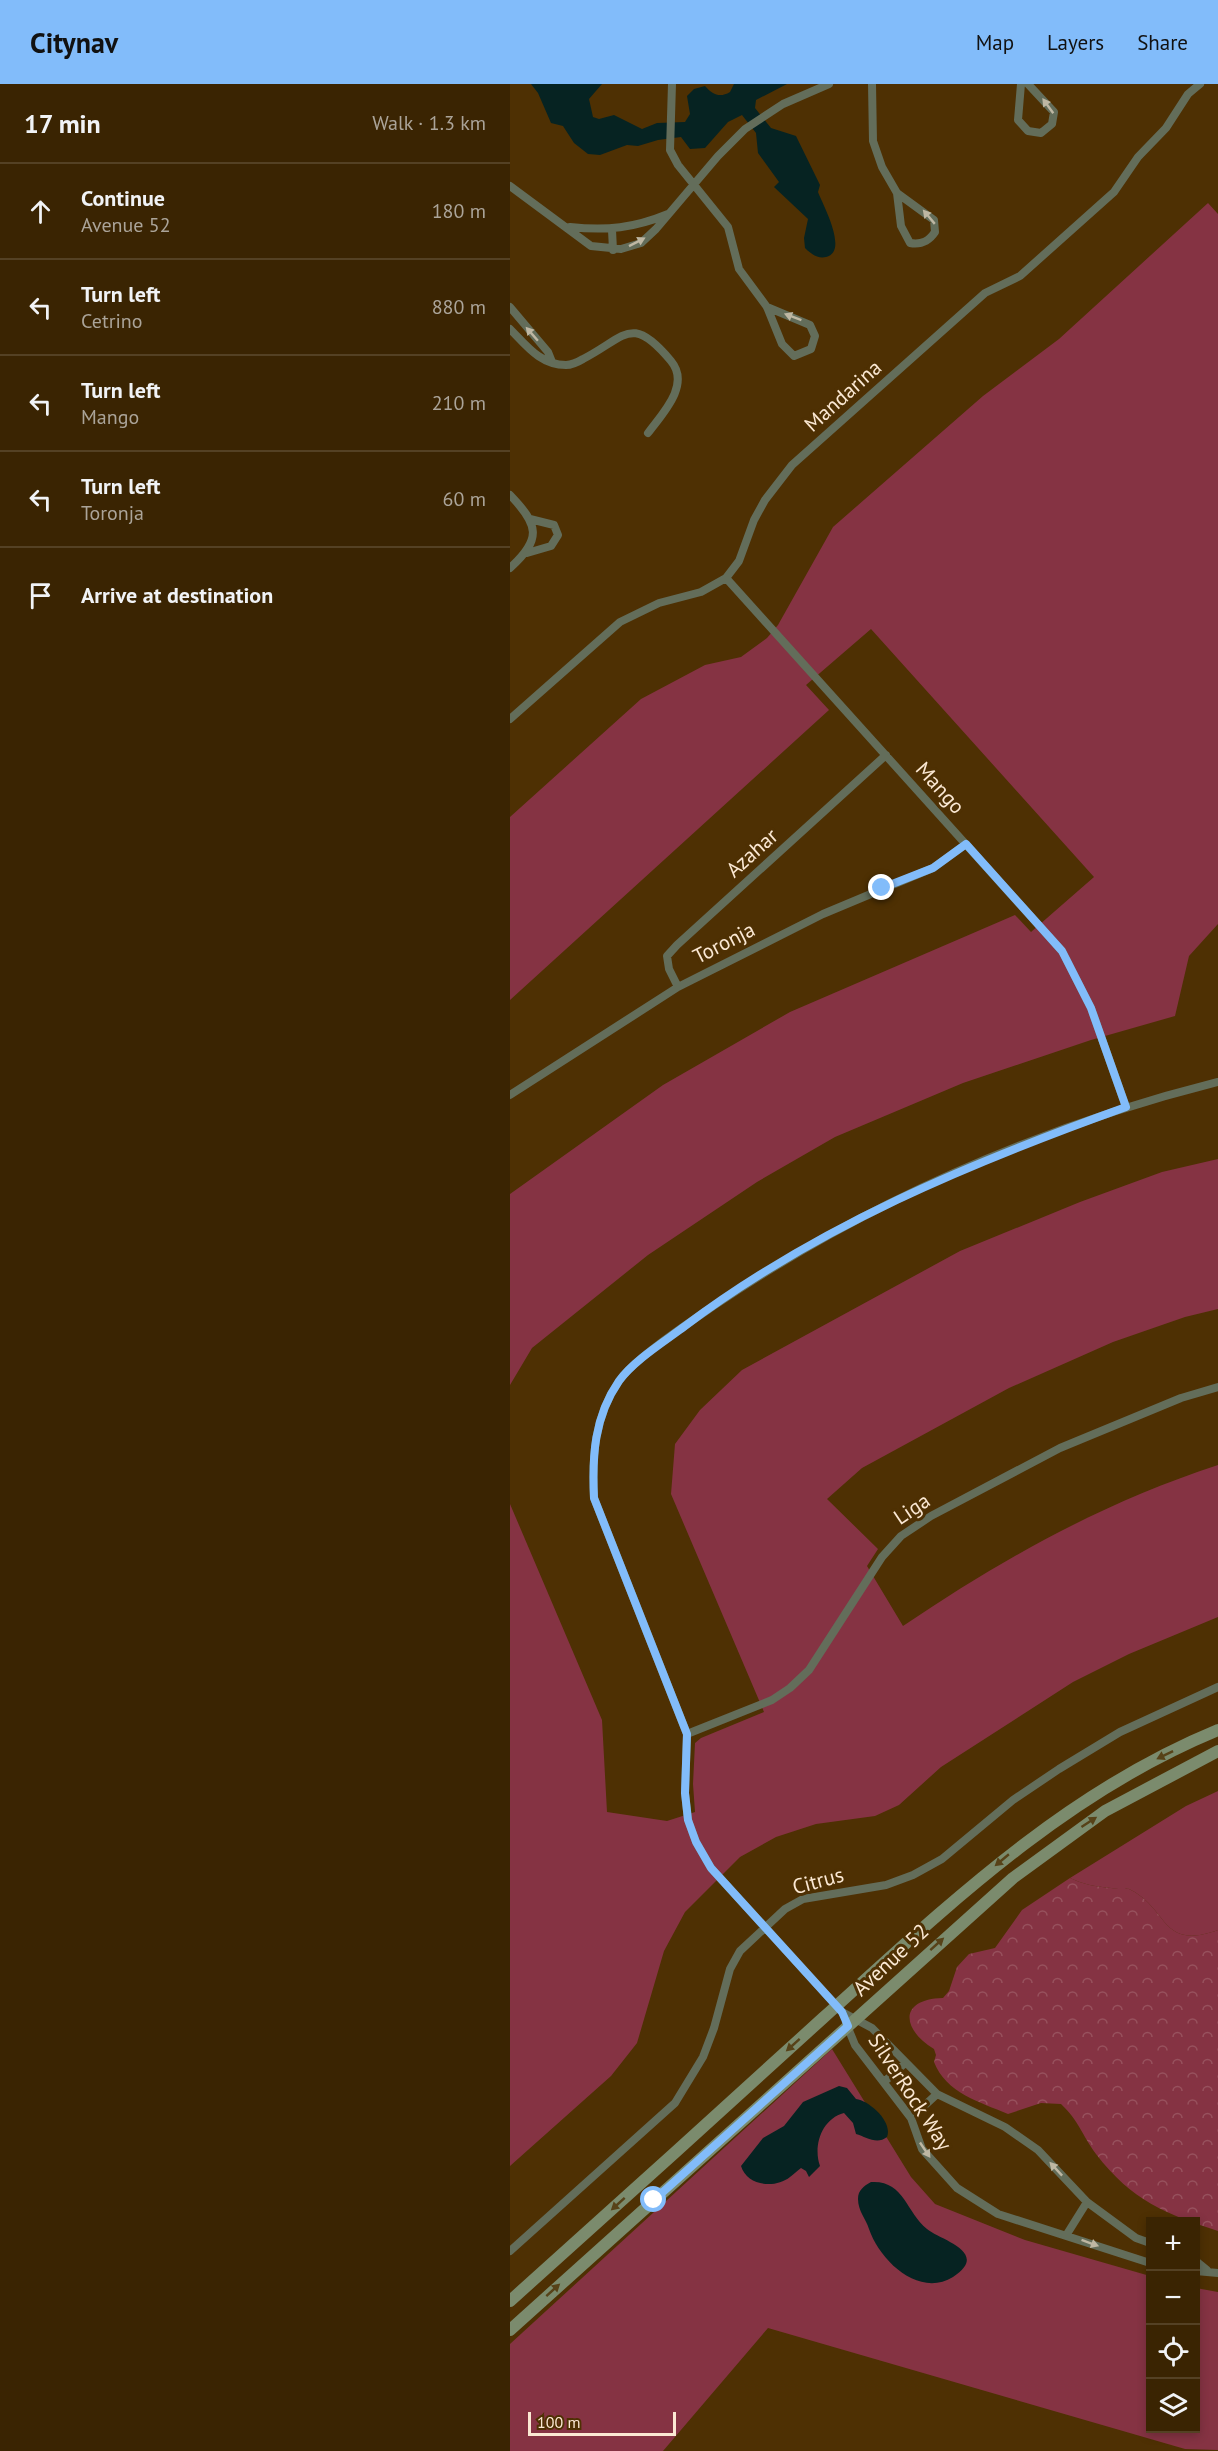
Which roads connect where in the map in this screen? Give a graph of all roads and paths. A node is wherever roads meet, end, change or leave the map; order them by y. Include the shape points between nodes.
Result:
1 (672, 84) edge
2 (828, 84) edge
3 (872, 84) edge
4 (1021, 84) edge
5 (1028, 84) edge
6 (1200, 84) edge
7 (695, 184) junction
8 (510, 186) edge
9 (897, 193) junction
10 (670, 213) junction
11 (567, 227) junction
12 (612, 230) junction
13 (613, 250) junction
14 (510, 307) edge
15 (767, 307) junction
16 (510, 329) edge
17 (552, 362) junction
18 (648, 433) dead end
19 (510, 495) edge
20 (530, 519) junction
21 (527, 553) junction
22 (510, 568) edge
23 (726, 578) junction
24 (510, 719) edge
25 (886, 755) junction
26 (966, 844) junction
27 (678, 987) junction
28 (1218, 1082) edge
29 (510, 1095) edge
30 (1126, 1107) junction
31 (1218, 1387) edge
32 (1218, 1687) edge
33 (1218, 1730) edge
34 (687, 1734) junction
35 (1218, 1751) edge
36 (765, 1927) junction
37 (839, 2009) junction
38 (852, 2023) junction
39 (905, 2062) junction
40 (884, 2082) junction
41 (937, 2094) junction
42 (910, 2118) junction
43 (1087, 2202) junction
44 (1067, 2234) junction
45 (1146, 2242) edge
46 (510, 2251) edge
47 (1146, 2262) edge
48 (1200, 2264) edge
49 (1208, 2270) junction
50 (1200, 2271) edge
51 (1218, 2273) edge
52 (510, 2301) edge
53 (510, 2330) edge

1 - 7 street via 669,150
2 - 7 street via 748,126
3 - 9 street via 873,141
4 -> 5 street via 1018,120 1028,131 1041,133 1052,124 1054,112
6 - 23 street, Mandarina via 1188,94 1114,192 1020,276 985,293 792,465 765,500 739,561
7 - 10 street
7 - 15 street via 728,227 739,268
8 - 11 street
9 -> 9 street via 906,238 916,244 929,240 935,232 934,220
10 - 12 street
13 -> 10 street via 641,243
11 - 12 street
11 - 13 street via 591,246
12 - 13 street
17 -> 14 street
15 -> 15 street via 789,353 800,355 811,349 815,336 810,325
16 - 17 street via 541,360
17 - 18 street via 576,363 624,334 639,332 648,337 673,363 678,381 672,399
19 - 20 street
20 - 21 street via 533,534
20 - 21 street via 554,525 558,535 551,546
21 - 22 street
23 - 24 street, Mandarina via 701,592 659,603 620,622
23 - 25 street, Mango
25 - 26 street, Mango
25 - 27 street, Azahar via 667,956
26 - 27 street, Toronja via 933,868 823,914
26 - 30 street, Mango via 1062,951 1091,1008
27 - 29 street, Toronja
28 - 30 street
30 - 34 street via 1015,1147 886,1203 750,1282 670,1338 619,1380 598,1422 592,1460 594,1498
31 - 34 street, Liga via 1170,1402 1060,1448 931,1516 901,1536 882,1557 809,1670 790,1688 772,1700
32 - 36 street, Citrus via 1120,1732 1059,1769 1013,1800 942,1859 913,1875 886,1885 803,1899
33 -> 37 main road, Avenue 52 via 1150,1762 1047,1826 970,1887
34 - 36 street, SilverRock Way via 685,1793 696,1842 711,1868
38 -> 35 main road, Avenue 52 via 1048,1850 1139,1791
36 - 37 street, SilverRock Way
36 - 46 street, Citrus via 740,1951 730,1969 703,2057 675,2103
37 - 38 street, SilverRock Way
37 -> 52 main road, Avenue 52
38 - 39 street, SilverRock Way via 872,2028
38 - 40 street, SilverRock Way via 855,2045
53 -> 38 main road, Avenue 52
39 - 40 street
39 - 41 street, SilverRock Way
40 - 42 street, SilverRock Way
41 - 42 street
43 -> 41 street, SilverRock Way via 1030,2145 1005,2127
42 -> 44 street, SilverRock Way via 922,2149 957,2188 998,2214
43 - 44 street
43 - 45 street, SilverRock Way
44 -> 47 street, SilverRock Way
48 - 49 street
49 - 50 street
49 - 51 street

